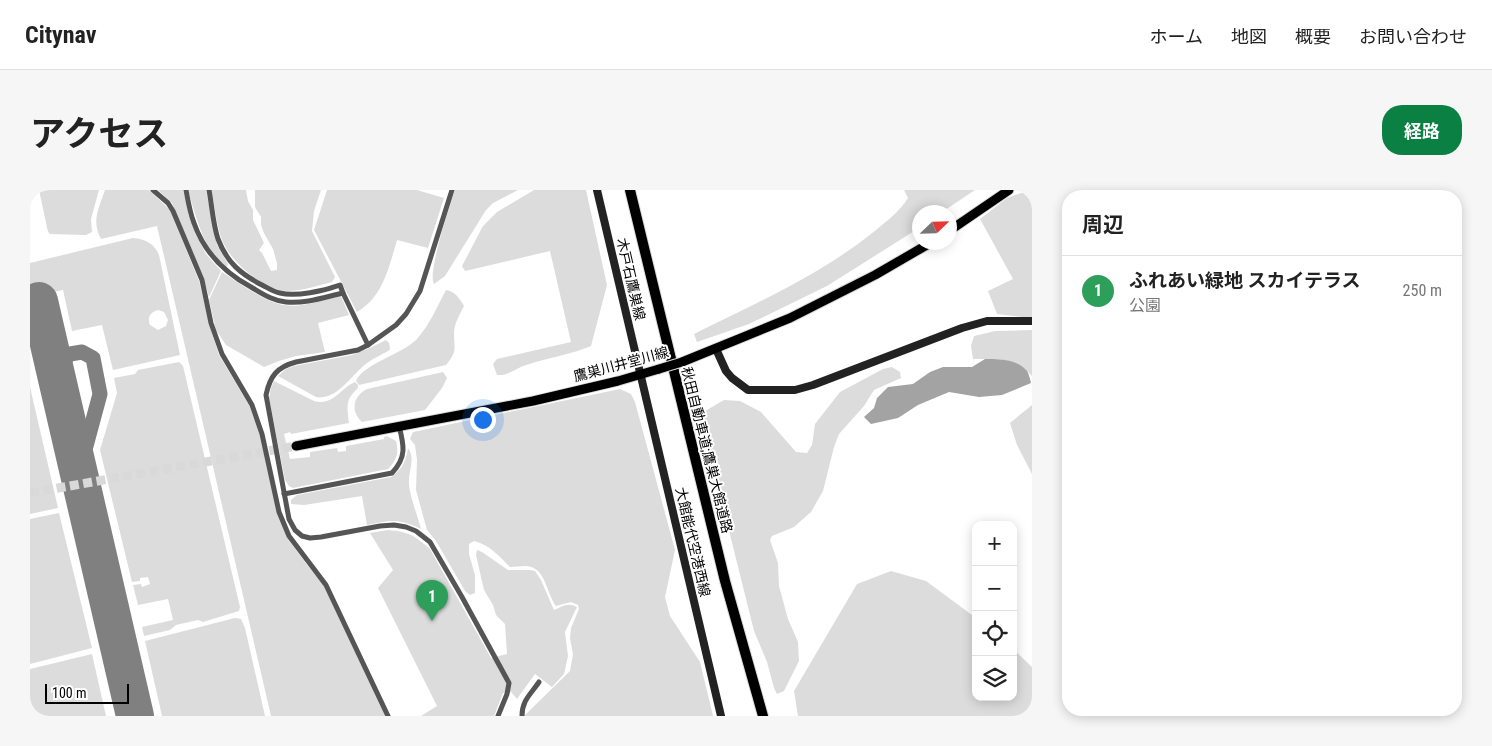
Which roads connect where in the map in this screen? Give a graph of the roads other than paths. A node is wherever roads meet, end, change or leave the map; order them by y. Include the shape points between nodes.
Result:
1 (153, 190) edge
2 (186, 190) edge
3 (209, 190) edge
4 (452, 190) edge
5 (597, 190) edge
6 (624, 190) edge
7 (630, 190) edge
8 (1009, 190) edge
9 (957, 226) edge
10 (917, 250) edge
11 (343, 293) junction
12 (1032, 321) edge
13 (368, 345) junction
14 (716, 349) junction
15 (640, 375) junction
16 (399, 425) junction
17 (296, 446) tunnel mouth
18 (284, 494) junction
19 (539, 682) dead end
20 (388, 716) edge
21 (498, 716) edge
22 (522, 716) edge
23 (720, 716) edge
24 (756, 716) edge
25 (763, 716) edge

1 - 20 street via 173,211 202,280 222,354 252,405 262,434 279,512 289,536 326,585
2 - 11 street via 194,223 210,254 222,268 243,282 271,298 286,302
3 - 11 street via 218,238 237,269 278,293 299,294 340,285
4 - 13 street via 414,303 396,325
5 - 15 main road, 木戸石鷹巣線
6 - 24 highway, 秋田自動車道;鷹巣大館道路 via 720,585
7 - 25 highway, 秋田自動車道;鷹巣大館道路 via 721,565
8 - 9 main road
10 - 14 main road, 鷹巣川井堂川線 via 817,305
11 - 13 street
12 - 14 main road via 987,321 962,328 795,390 748,390 726,371
13 - 18 street via 358,350 289,364 269,381 266,395
14 - 15 main road, 鷹巣川井堂川線, bridge
15 - 16 main road, 鷹巣川井堂川線 via 533,401
15 - 23 main road, 大館能代空港西線
16 - 17 main road, 鷹巣川井堂川線
16 - 18 street via 403,458 392,472
18 - 21 street via 289,519 302,536 321,537 394,525 416,531 430,542 509,683
19 - 22 street via 522,707

